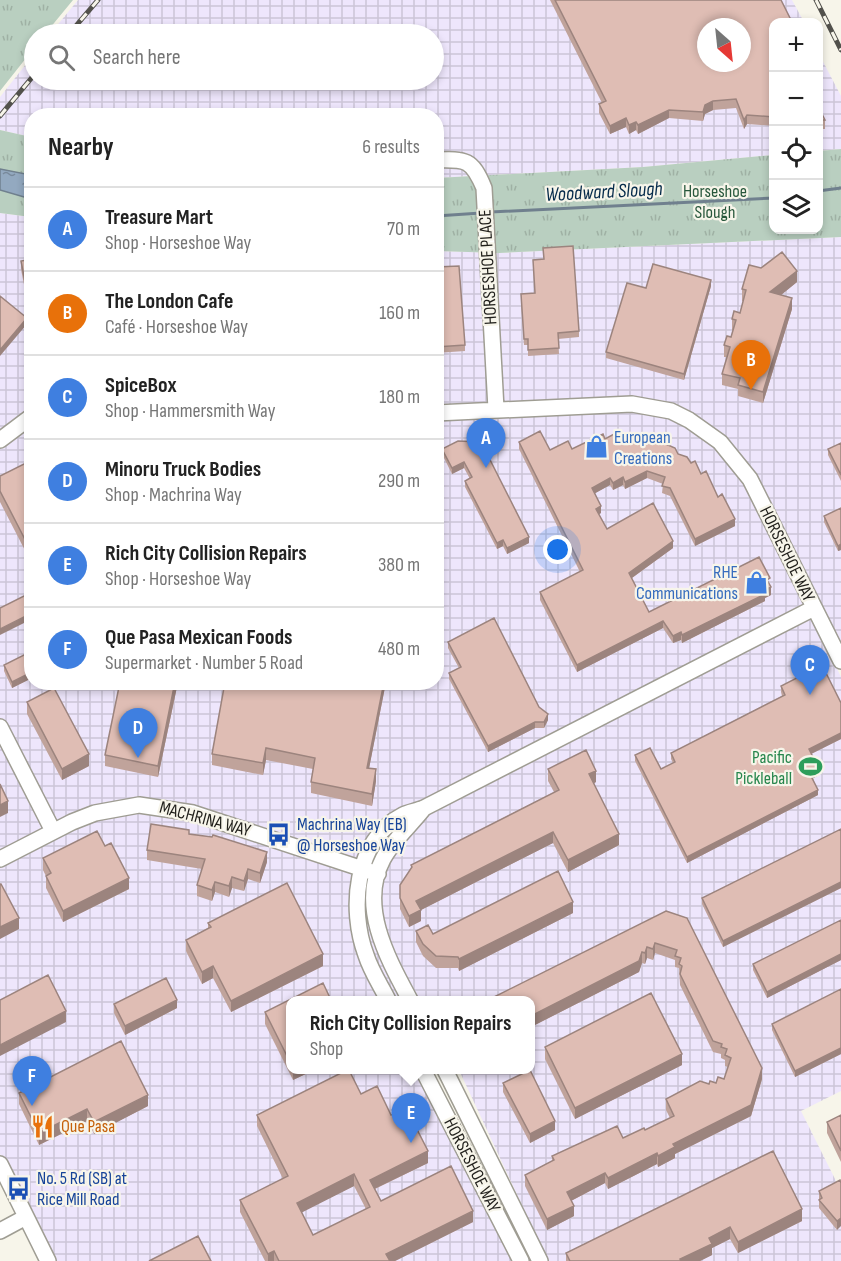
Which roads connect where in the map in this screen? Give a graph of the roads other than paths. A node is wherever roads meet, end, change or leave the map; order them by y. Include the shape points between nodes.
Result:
1 (444, 160) edge
2 (496, 409) junction
3 (444, 412) edge
4 (24, 422) edge
5 (0, 440) edge
6 (814, 608) junction
7 (841, 662) edge
8 (0, 727) edge
9 (424, 808) junction
10 (53, 831) junction
11 (0, 859) edge
12 (362, 867) junction
13 (378, 874) junction
14 (386, 996) edge
15 (408, 996) edge
16 (425, 1074) edge
17 (447, 1074) edge
18 (0, 1164) edge
19 (27, 1217) junction
20 (0, 1231) edge
21 (48, 1261) edge
22 (521, 1261) edge
23 (540, 1261) edge

1 - 2 street, HORSESHOE PLACE via 469,163 484,188
2 - 3 street, HORSESHOE WAY
2 - 6 street, HORSESHOE WAY via 632,404 671,411 689,420 720,442 750,479
4 - 5 street
6 - 7 street
6 - 9 street, HORSESHOE WAY
8 - 10 street
9 - 12 street, HORSESHOE WAY via 393,823
9 - 13 street, HORSESHOE WAY via 389,850
10 - 11 street, MACHRINA WAY
10 - 12 street, MACHRINA WAY via 95,813 139,805 157,806 212,818
12 - 13 street, MACHRINA WAY
12 - 14 street, HORSESHOE WAY via 357,910 361,939
13 - 15 street, HORSESHOE WAY via 378,927 384,950
16 - 22 street, HORSESHOE WAY
17 - 23 street, HORSESHOE WAY
18 - 19 street
19 - 20 street
19 - 21 street

